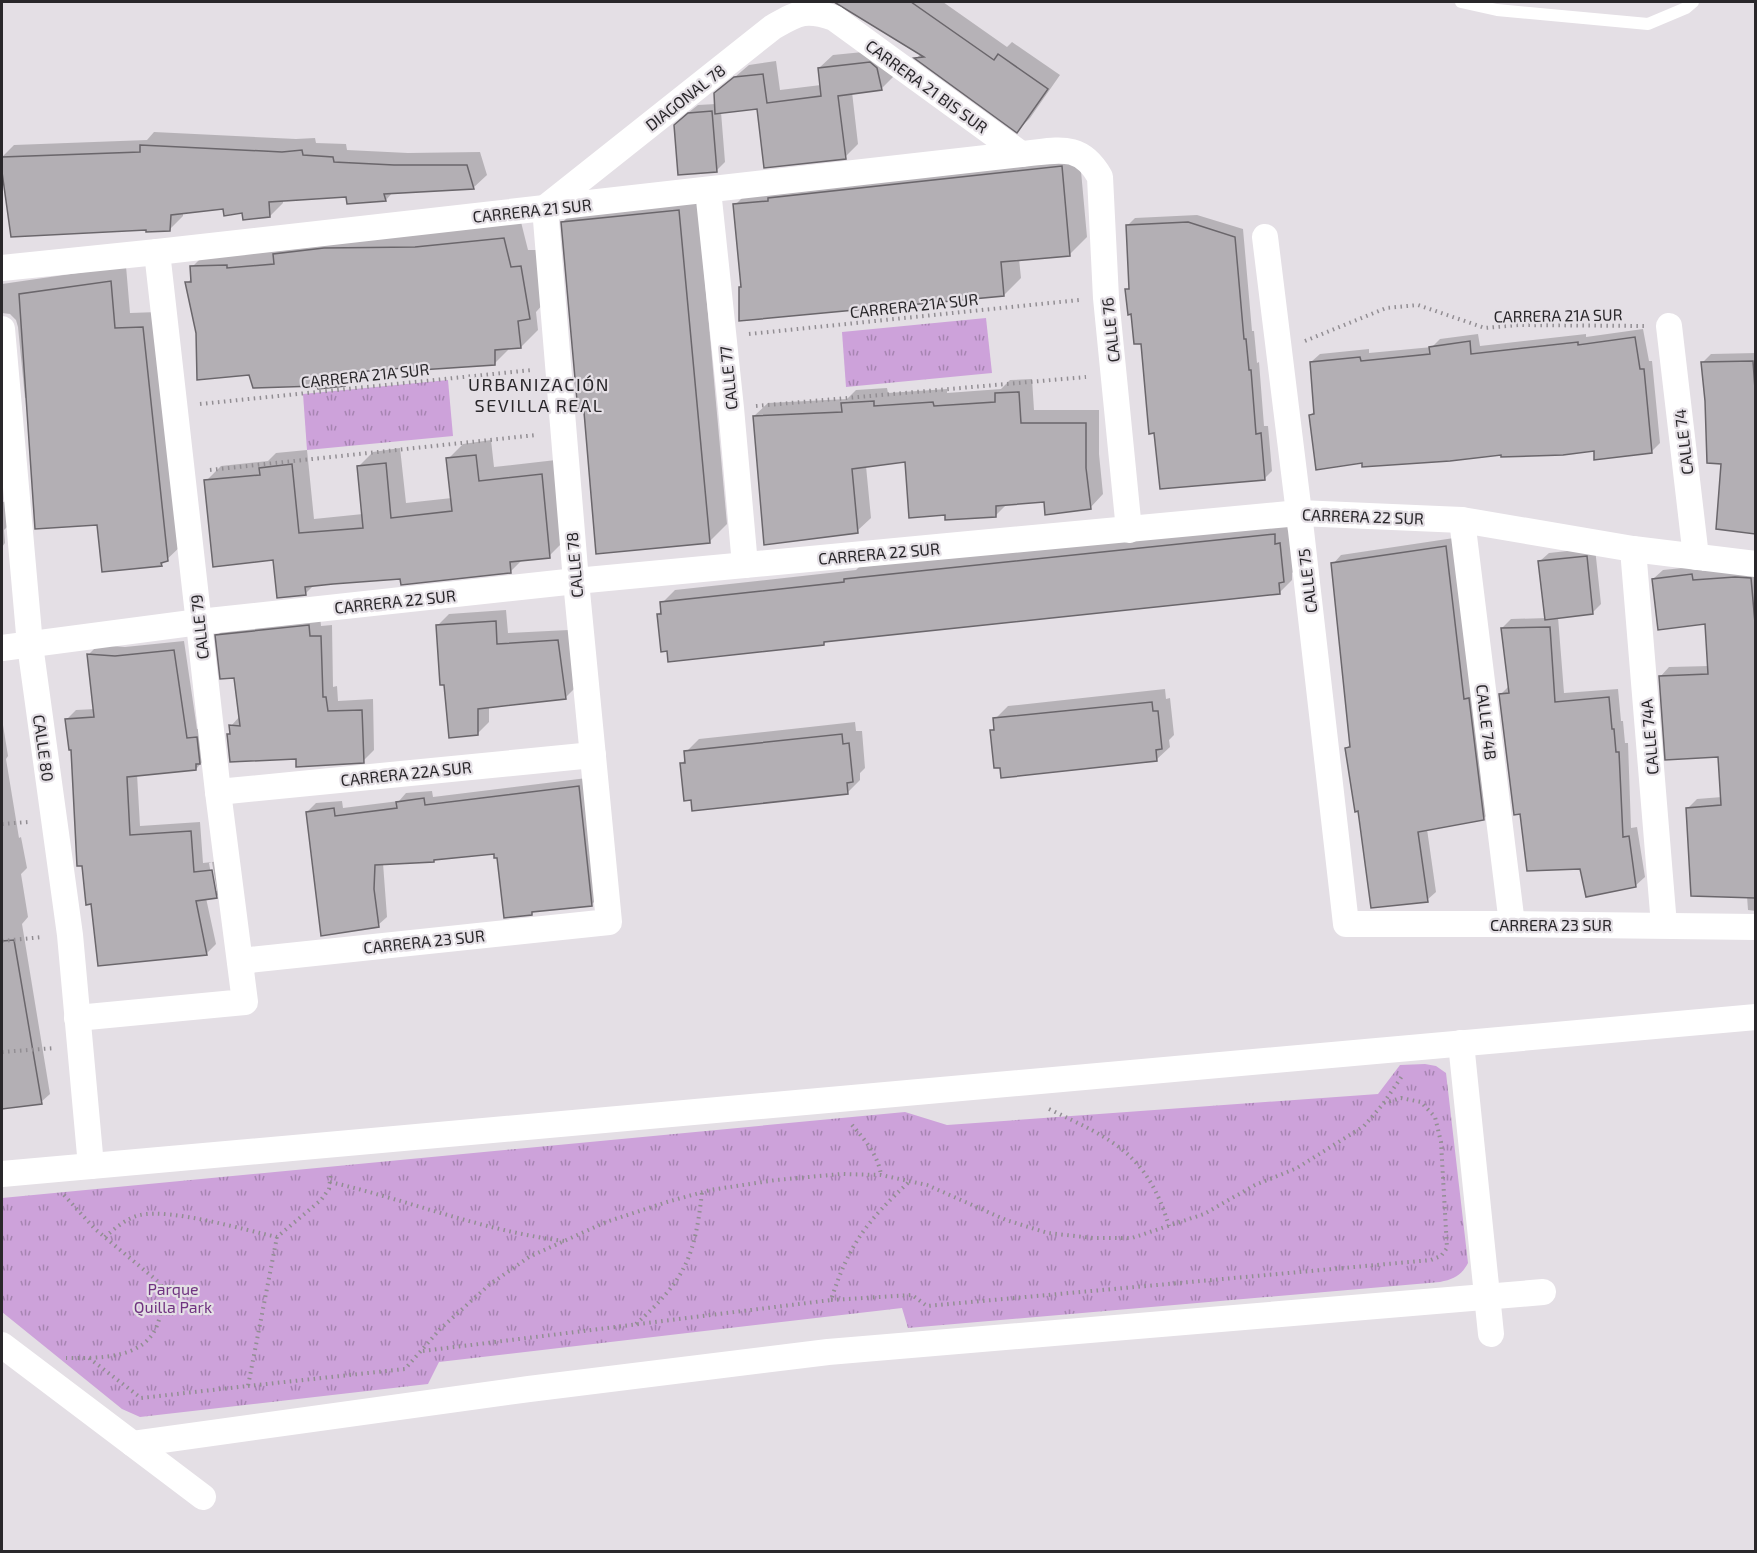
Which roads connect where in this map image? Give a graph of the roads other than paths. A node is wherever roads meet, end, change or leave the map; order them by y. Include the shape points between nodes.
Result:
1 (1461, 2) edge
2 (1693, 2) edge
3 (834, 18) joint
4 (1063, 151) joint
5 (1021, 154) junction
6 (708, 190) junction
7 (545, 208) junction
8 (1265, 237) dead end
9 (157, 252) junction
10 (2, 268) edge
11 (1669, 327) road end
12 (2, 329) edge
13 (1299, 513) junction
14 (1462, 520) junction
15 (1129, 530) junction
16 (1633, 549) junction
17 (1696, 557) junction
18 (1755, 564) edge
19 (745, 566) junction
20 (576, 580) junction
21 (199, 622) junction
22 (30, 645) junction
23 (2, 648) edge
24 (593, 755) junction
25 (218, 792) junction
26 (609, 922) joint
27 (1346, 924) joint
28 (1512, 924) junction
29 (1664, 925) junction
30 (1755, 927) edge
31 (240, 961) junction
32 (1755, 1017) edge
33 (77, 1018) junction
34 (1461, 1043) junction
35 (91, 1166) junction
36 (2, 1174) edge
37 (1543, 1292) dead end
38 (1487, 1296) junction
39 (1491, 1334) dead end
40 (2, 1345) edge
41 (133, 1444) junction
42 (203, 1497) dead end

1 - 2 lane via 1497,10 1648,24
3 - 5 street, CARRERA 21 BIS SUR
3 - 7 street, DIAGONAL 78 via 799,13 773,27
4 - 5 street, CARRERA 21 SUR
4 - 15 street, CALLE 76 via 1080,154 1100,177 1106,298
5 - 6 street, CARRERA 21 SUR
6 - 7 street, CARRERA 21 SUR
6 - 19 street, CALLE 77
7 - 9 street, CARRERA 21 SUR
7 - 20 street, CALLE 78
8 - 13 street, CALLE 75
9 - 10 street, CARRERA 21 SUR
9 - 21 street, CALLE 79
11 - 17 street, CALLE 74
12 - 22 street, CALLE 80
13 - 14 street, CARRERA 22 SUR
13 - 15 street, CARRERA 22 SUR
13 - 27 street, CALLE 75
14 - 16 street, CARRERA 22 SUR
14 - 28 street, CALLE 74B
15 - 19 street, CARRERA 22 SUR
16 - 17 street, CARRERA 22 SUR
16 - 29 street, CALLE 74A
17 - 18 street, CARRERA 22 SUR
19 - 20 street, CARRERA 22 SUR
20 - 21 street, CARRERA 22 SUR
20 - 24 street, CALLE 78
21 - 22 street, CARRERA 22 SUR
21 - 25 street, CALLE 79
22 - 23 street, CARRERA 22 SUR
22 - 33 street, CALLE 80 via 70,935
24 - 25 street, CARRERA 22A SUR
24 - 26 street, CALLE 78
25 - 31 street, CALLE 79
26 - 31 street, CARRERA 23 SUR
27 - 28 street, CARRERA 23 SUR
28 - 29 street, CARRERA 23 SUR
29 - 30 street, CARRERA 23 SUR
31 - 33 street, CALLE 79 via 245,1002
32 - 34 street
33 - 35 street, CALLE 80
34 - 35 street
34 - 38 street
35 - 36 street
37 - 38 street
38 - 39 street
38 - 41 street via 828,1352
40 - 41 street
41 - 42 street

